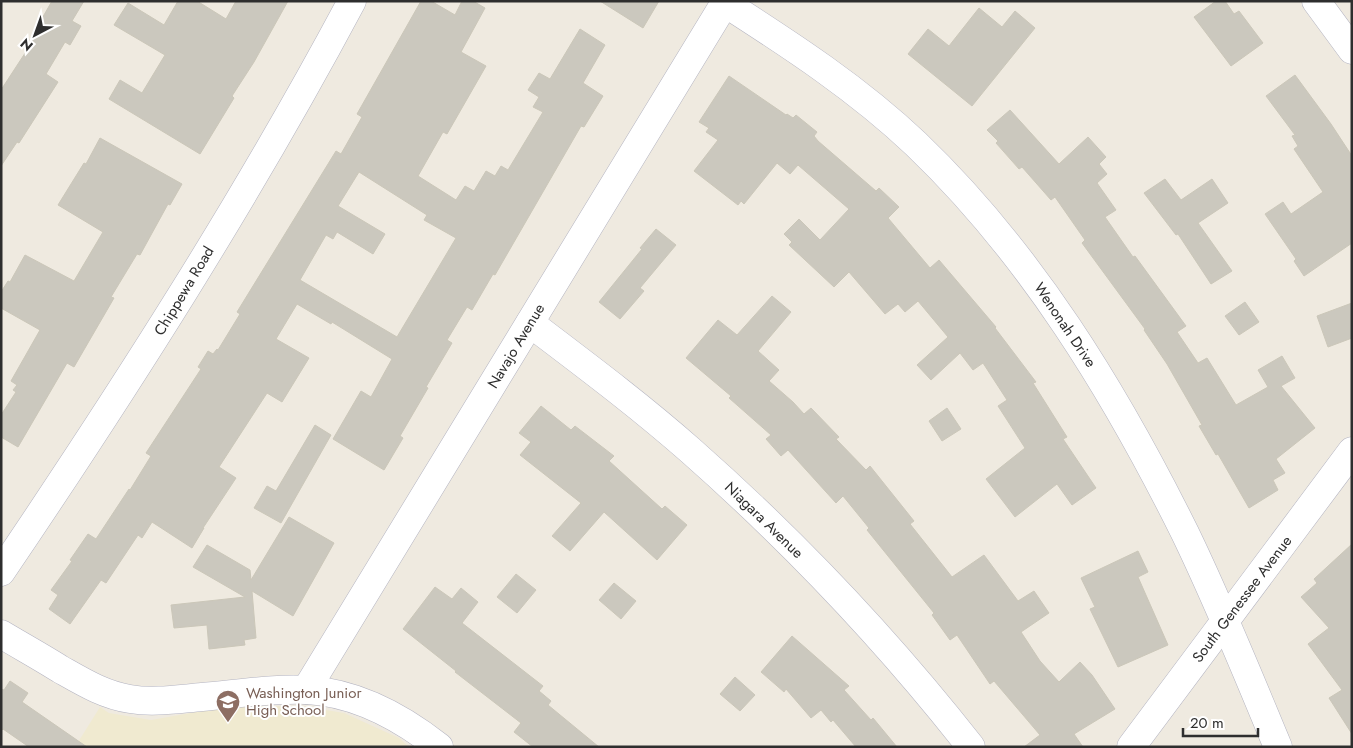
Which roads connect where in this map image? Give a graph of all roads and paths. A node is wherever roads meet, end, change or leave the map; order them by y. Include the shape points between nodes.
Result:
1 (352, 1) edge
2 (1316, 1) edge
3 (725, 2) edge
4 (1352, 50) edge
5 (530, 323) junction
6 (1352, 451) edge
7 (1, 572) edge
8 (1225, 622) junction
9 (1, 634) edge
10 (306, 690) junction
11 (439, 747) edge
12 (971, 747) edge
13 (1131, 747) edge
14 (1278, 747) edge

1 - 7 street, Chippewa Road via 276,139 165,323
2 - 4 street
3 - 5 street, Navajo Avenue
3 - 8 street, Wenonah Drive via 864,98 928,156 992,226 1064,321 1103,381 1138,441
5 - 10 street, Navajo Avenue
5 - 12 street, Niagara Avenue via 690,450 773,528 876,636
6 - 8 street, South Genessee Avenue
8 - 13 street, South Genessee Avenue
8 - 14 street, Wenonah Drive
9 - 10 street via 89,686 131,700
10 - 11 street via 337,694 379,708 412,726

